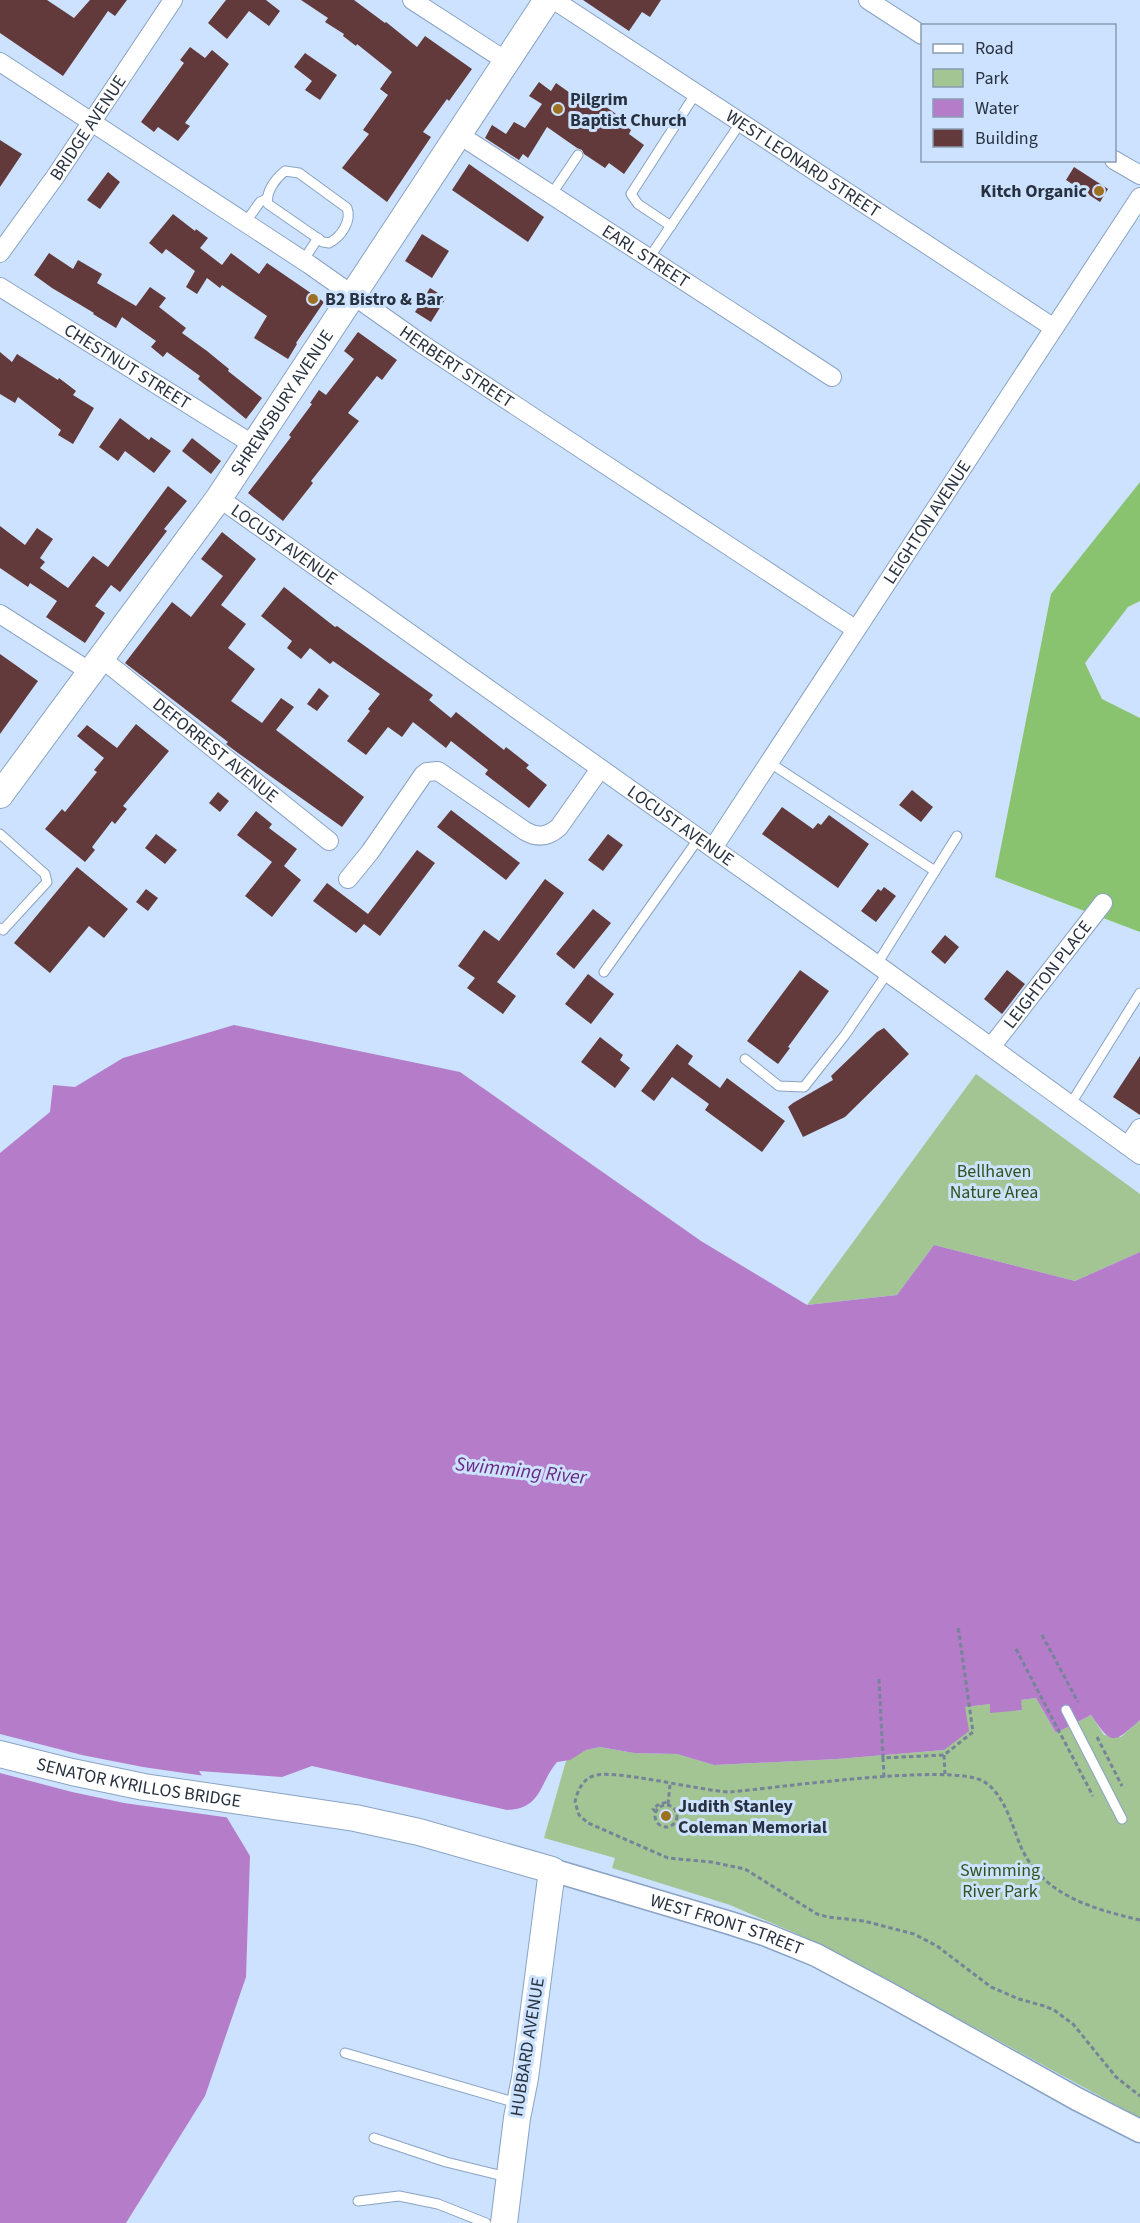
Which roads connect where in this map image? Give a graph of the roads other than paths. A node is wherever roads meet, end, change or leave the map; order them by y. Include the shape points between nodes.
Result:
1 (173, 0) edge
2 (412, 0) edge
3 (547, 0) edge
4 (554, 0) edge
5 (868, 0) edge
6 (921, 34) edge
7 (506, 61) junction
8 (0, 62) edge
9 (696, 93) junction
10 (741, 122) junction
11 (92, 123) junction
12 (458, 134) junction
13 (578, 155) dead end
14 (1116, 161) edge
15 (1140, 175) edge
16 (551, 195) junction
17 (1140, 197) edge
18 (267, 199) junction
19 (245, 223) junction
20 (671, 226) junction
21 (318, 238) junction
22 (0, 253) edge
23 (649, 258) junction
24 (303, 261) junction
25 (0, 287) edge
26 (353, 296) junction
27 (1054, 328) junction
28 (832, 377) dead end
29 (254, 445) junction
30 (219, 498) junction
31 (0, 614) edge
32 (855, 629) junction
33 (96, 665) junction
34 (770, 763) junction
35 (600, 769) junction
36 (0, 795) edge
37 (0, 834) edge
38 (957, 836) dead end
39 (329, 842) dead end
40 (706, 843) junction
41 (935, 871) junction
42 (348, 879) dead end
43 (1102, 903) dead end
44 (0, 928) edge
45 (882, 968) junction
46 (604, 972) dead end
47 (1140, 993) edge
48 (991, 1047) junction
49 (745, 1059) dead end
50 (1070, 1105) junction
51 (1140, 1128) edge
52 (1134, 1151) edge
53 (1066, 1710) dead end
54 (0, 1754) edge
55 (279, 1806) joint
56 (1122, 1819) dead end
57 (552, 1870) junction
58 (345, 2053) dead end
59 (519, 2104) junction
60 (1140, 2131) edge
61 (374, 2138) dead end
62 (509, 2177) junction
63 (358, 2201) dead end
64 (486, 2223) edge
65 (504, 2223) edge

1 - 11 street, BRIDGE AVENUE
2 - 7 street
3 - 7 main road, SHREWSBURY AVENUE
4 - 9 street, WEST LEONARD STREET
5 - 6 street
7 - 12 main road, SHREWSBURY AVENUE
8 - 11 street, HERBERT STREET
9 - 10 street, WEST LEONARD STREET
9 - 20 lane via 631,194 638,204
10 - 20 lane
10 - 27 street, WEST LEONARD STREET
11 - 19 street, HERBERT STREET
11 - 22 street, BRIDGE AVENUE
12 - 16 street, EARL STREET
12 - 26 main road, SHREWSBURY AVENUE
13 - 16 lane
14 - 15 street
16 - 23 street, EARL STREET
17 - 27 street, LEIGHTON AVENUE
18 - 19 lane via 260,202
18 - 21 lane via 273,209
18 - 21 lane via 280,175 292,171 342,202 350,215 340,235 329,243
19 - 24 street, HERBERT STREET
20 - 23 lane
21 - 24 lane
23 - 28 street, EARL STREET
24 - 26 street, HERBERT STREET
25 - 29 street, CHESTNUT STREET
26 - 29 main road, SHREWSBURY AVENUE
26 - 32 street, HERBERT STREET
27 - 32 street, LEIGHTON AVENUE
29 - 30 main road, SHREWSBURY AVENUE
30 - 33 main road, SHREWSBURY AVENUE
30 - 35 street, LOCUST AVENUE
31 - 33 street, DEFORREST AVENUE
32 - 34 street, LEIGHTON AVENUE
33 - 36 main road, SHREWSBURY AVENUE
33 - 39 street, DEFORREST AVENUE
34 - 40 street, LEIGHTON AVENUE
34 - 41 lane
35 - 40 street, LOCUST AVENUE
35 - 42 street via 559,827 541,836 525,831 438,771 427,772
37 - 44 lane via 45,874 46,882 3,930
38 - 41 lane
40 - 45 street, LOCUST AVENUE
40 - 46 lane
41 - 45 lane
43 - 48 street, LEIGHTON PLACE
45 - 48 street, LOCUST AVENUE
45 - 49 lane via 845,1035 804,1087 779,1086
47 - 50 lane
48 - 50 street, LOCUST AVENUE
50 - 52 street, LOCUST AVENUE
51 - 52 street
53 - 56 lane
54 - 55 main road, SENATOR KYRILLOS BRIDGE via 108,1780
55 - 57 main road, WEST FRONT STREET via 395,1827
57 - 59 main road, HUBBARD AVENUE
57 - 60 street, WEST FRONT STREET via 806,1950
58 - 59 lane
59 - 62 main road, HUBBARD AVENUE
61 - 62 lane via 446,2162
62 - 65 main road, HUBBARD AVENUE
63 - 64 lane via 399,2196 438,2204

